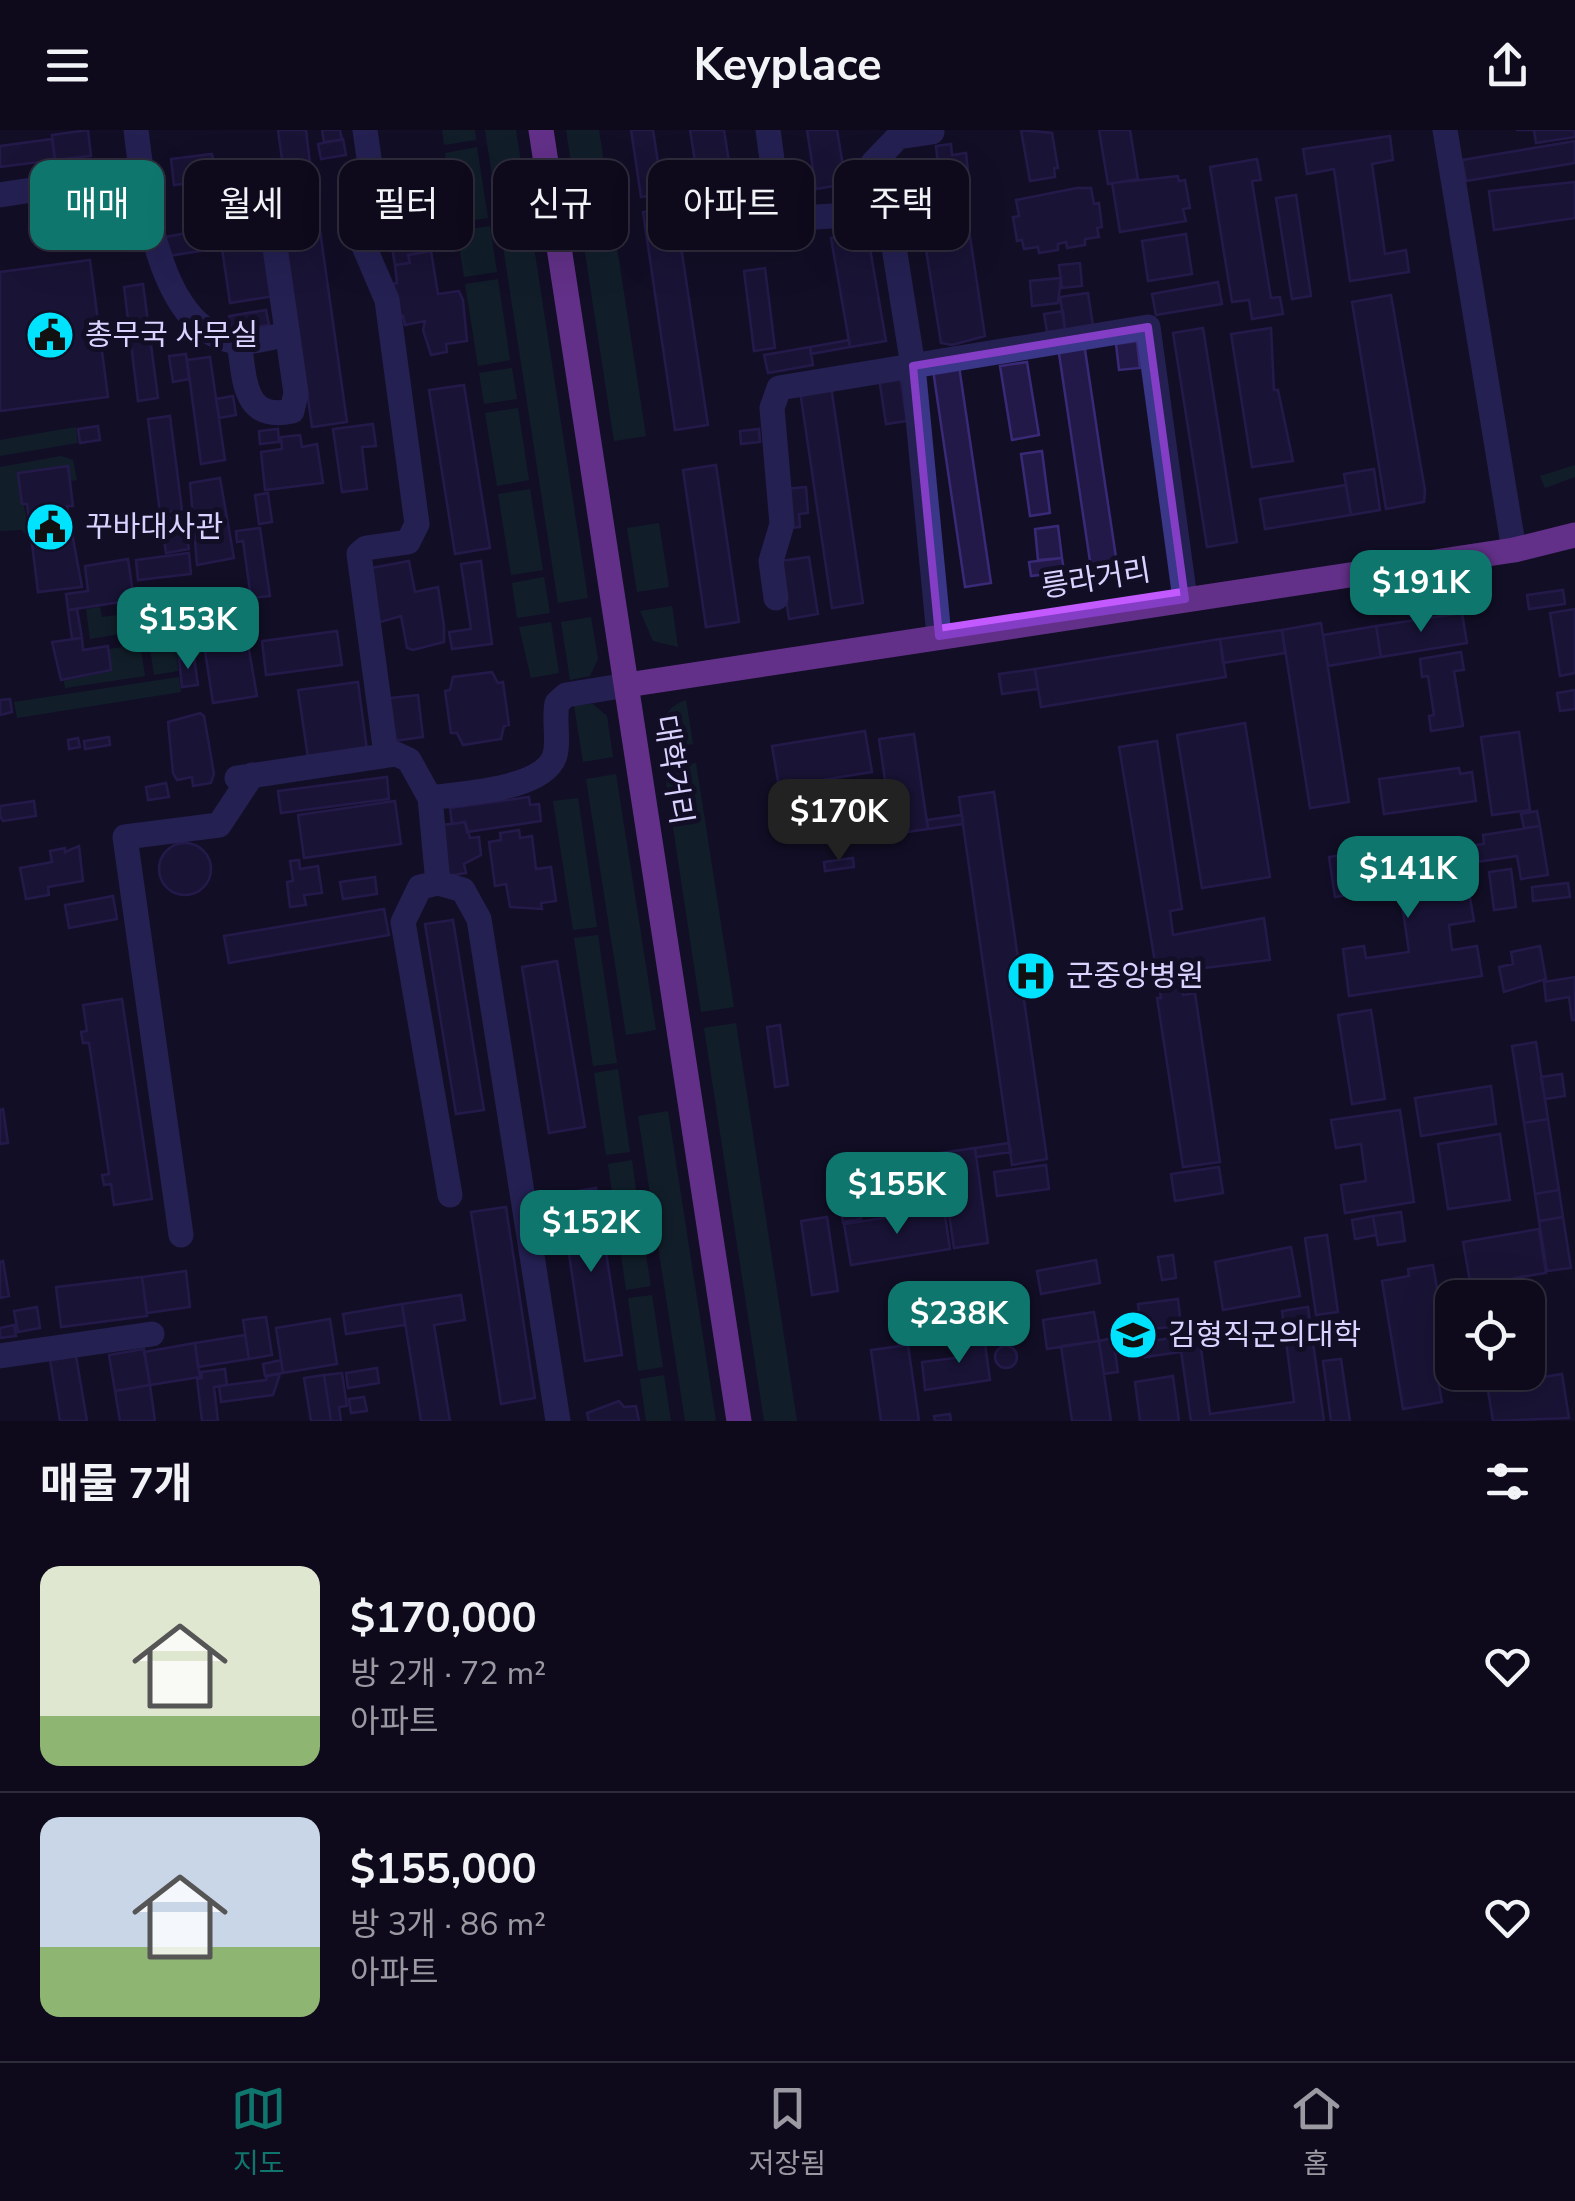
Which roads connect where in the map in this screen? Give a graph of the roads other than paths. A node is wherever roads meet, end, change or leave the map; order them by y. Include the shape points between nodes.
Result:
1 (136, 130) edge
2 (366, 130) edge
3 (541, 130) edge
4 (768, 130) edge
5 (1445, 130) edge
6 (932, 132) edge
7 (140, 160) edge
8 (876, 160) edge
9 (30, 190) edge
10 (0, 195) edge
11 (834, 216) edge
12 (156, 250) edge
13 (275, 250) edge
14 (895, 250) edge
15 (287, 334) junction
16 (239, 342) junction
17 (913, 366) junction
18 (1575, 535) edge
19 (1514, 550) junction
20 (776, 598) dead end
21 (1185, 599) junction
22 (939, 636) junction
23 (627, 685) junction
24 (386, 754) junction
25 (430, 798) junction
26 (438, 883) junction
27 (450, 1194) dead end
28 (181, 1236) dead end
29 (152, 1334) dead end
30 (0, 1356) edge
31 (558, 1421) edge
32 (739, 1421) edge

1 - 7 street
2 - 24 street via 370,165 354,184 362,244 386,300 418,524 408,542 359,554
3 - 23 main road, 대학거리
4 - 11 street via 786,219
5 - 19 street
6 - 8 street via 898,137
9 - 10 street
12 - 16 street via 187,312 214,334
13 - 15 street
14 - 17 street
15 - 16 street
15 - 16 street via 296,393 292,411 275,414 260,410 247,392
17 - 20 street via 778,388 772,408 782,524 770,561
17 - 21 street via 1148,327
17 - 22 street
18 - 19 main road, 릉라거리
19 - 21 main road, 릉라거리
21 - 22 main road, 릉라거리
22 - 23 main road, 릉라거리
23 - 25 street via 566,695 557,703 556,753 533,780
23 - 32 main road, 대학거리
24 - 25 street via 408,760
24 - 28 street via 245,776 219,825 125,836
25 - 26 street
26 - 27 street via 420,887 404,922
26 - 31 street via 464,890 479,919
29 - 30 street

